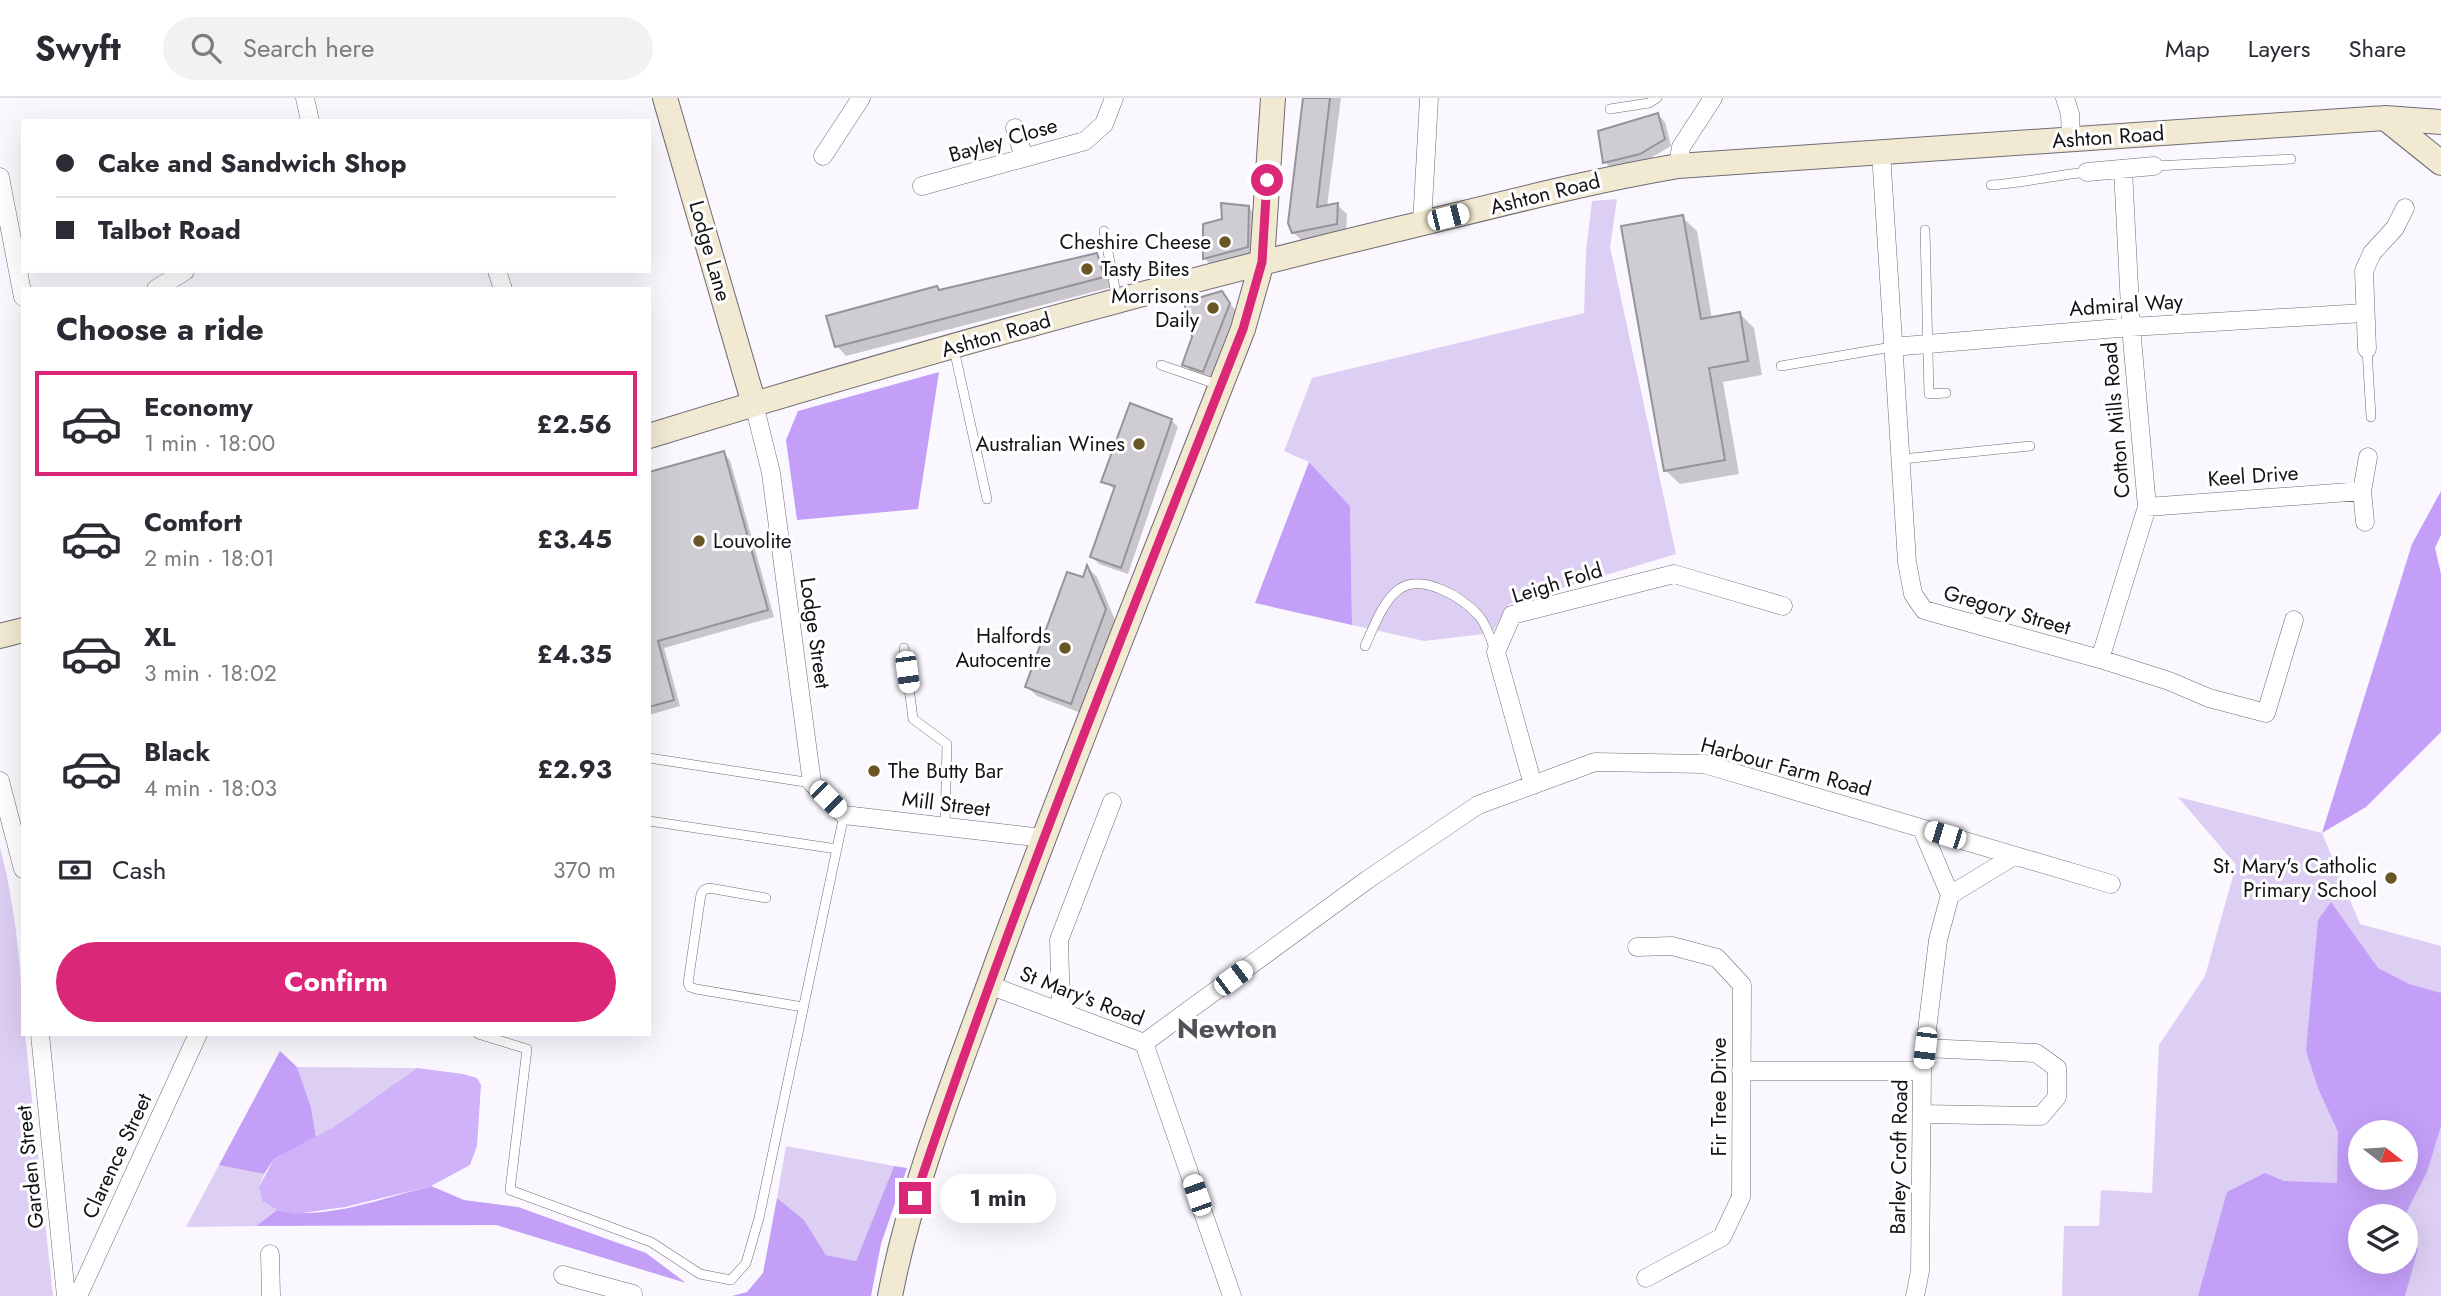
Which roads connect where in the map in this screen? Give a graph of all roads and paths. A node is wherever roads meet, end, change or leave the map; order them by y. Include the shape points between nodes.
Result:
1 (305, 98) edge
2 (665, 98) edge
3 (861, 98) edge
4 (1114, 98) edge
5 (1273, 98) edge
6 (1429, 98) edge
7 (1657, 98) edge
8 (1713, 98) edge
9 (2065, 98) edge
10 (1610, 109) dead end
11 (2385, 118) junction
12 (310, 119) edge
13 (2441, 122) edge
14 (1015, 128) dead end
15 (2071, 139) junction
16 (1881, 152) junction
17 (823, 156) dead end
18 (1024, 158) junction
19 (2291, 159) dead end
20 (2441, 163) edge
21 (1678, 166) junction
22 (2154, 166) joint
23 (2123, 169) junction
24 (2087, 172) joint
25 (0, 177) edge
26 (1991, 185) dead end
27 (922, 186) dead end
28 (2405, 208) dead end
29 (1422, 224) junction
30 (1925, 230) dead end
31 (1104, 232) dead end
32 (1262, 262) junction
33 (182, 273) edge
34 (21, 287) edge
35 (159, 287) edge
36 (1117, 301) junction
37 (2364, 313) junction
38 (2131, 327) junction
39 (1928, 344) junction
40 (954, 347) junction
41 (1892, 347) junction
42 (2367, 349) joint
43 (1161, 365) dead end
44 (1781, 366) dead end
45 (1221, 385) junction
46 (1946, 393) dead end
47 (754, 404) junction
48 (2371, 417) dead end
49 (651, 435) edge
50 (2030, 446) dead end
51 (2368, 457) dead end
52 (1902, 459) junction
53 (2362, 491) junction
54 (988, 499) dead end
55 (2147, 507) junction
56 (2365, 522) dead end
57 (1783, 606) dead end
58 (2294, 620) dead end
59 (21, 630) edge
60 (0, 636) edge
61 (1365, 646) dead end
62 (904, 648) dead end
63 (1496, 652) junction
64 (2100, 659) junction
65 (651, 758) edge
66 (0, 781) edge
67 (812, 783) junction
68 (1533, 785) junction
69 (1112, 802) dead end
70 (844, 815) junction
71 (651, 821) edge
72 (945, 827) junction
73 (1922, 828) junction
74 (1043, 838) junction
75 (837, 849) junction
76 (2014, 856) junction
77 (21, 861) edge
78 (2111, 884) dead end
79 (1950, 895) junction
80 (766, 898) dead end
81 (1637, 947) dead end
82 (989, 985) junction
83 (803, 1007) junction
84 (1061, 1012) junction
85 (40, 1036) edge
86 (197, 1036) edge
87 (485, 1036) edge
88 (1144, 1043) junction
89 (1925, 1048) junction
90 (1741, 1071) junction
91 (1922, 1071) junction
92 (1922, 1114) junction
93 (270, 1254) dead end
94 (563, 1275) dead end
95 (1646, 1278) dead end
96 (66, 1296) edge
97 (78, 1296) edge
98 (271, 1296) edge
99 (633, 1296) edge
100 (890, 1296) edge
101 (1232, 1296) edge
102 (1915, 1296) edge

1 - 12 street
2 - 47 street, Lodge Lane
3 - 17 street
4 - 18 street, Bayley Close via 1104,124 1084,141
5 - 32 street
6 - 29 street
7 - 10 lane
8 - 21 street via 1681,147
9 - 15 street
11 - 13 street, Ashton Road
11 - 15 street, Ashton Road
11 - 20 street
14 - 18 street
15 - 16 street, Ashton Road
16 - 21 street, Ashton Road
16 - 41 street, Gregory Street
18 - 27 street, Bayley Close
19 - 22 lane
21 - 29 street, Ashton Road
22 - 23 street
23 - 24 street
23 - 38 street, Cotton Mills Road
24 - 26 lane
25 - 34 street
28 - 37 street via 2364,271
29 - 32 street, Ashton Road
30 - 39 lane
31 - 36 lane
32 - 36 street, Ashton Road
32 - 45 street
33 - 35 street
36 - 40 street, Ashton Road
37 - 38 street, Admiral Way
37 - 42 street
38 - 39 street, Admiral Way
38 - 55 street, Cotton Mills Road
39 - 41 street, Admiral Way
39 - 46 lane via 1929,394
40 - 47 street, Ashton Road
40 - 54 lane
41 - 44 lane
41 - 52 street, Gregory Street
42 - 48 lane
43 - 45 lane
45 - 74 street
47 - 49 street, Ashton Road
47 - 67 street, Lodge Street via 771,473
50 - 52 lane
51 - 53 street
52 - 64 street, Gregory Street via 1907,562 1913,594 1924,610
53 - 55 street, Keel Drive
53 - 56 street
55 - 64 street, Cotton Mills Road
57 - 63 street, Leigh Fold via 1674,574 1512,615
58 - 64 street, Gregory Street via 2266,713
59 - 60 street
61 - 63 lane via 1398,590 1432,584 1481,618
62 - 72 lane via 913,719 947,744
63 - 68 street
65 - 67 lane
66 - 77 street
67 - 70 street
68 - 73 street, Harbour Farm Road via 1595,762 1704,764
68 - 88 street, Harbour Farm Road via 1467,813
69 - 84 street via 1059,940
70 - 72 street, Mill Street
70 - 75 lane
71 - 75 lane
72 - 74 street, Mill Street
73 - 76 street, Harbour Farm Road
73 - 79 street
74 - 82 street
75 - 83 lane
76 - 78 street, Harbour Farm Road
76 - 79 street
79 - 89 street, Barley Croft Road via 1938,940
80 - 83 lane via 704,890 688,983 695,989
81 - 90 street, Fir Tree Drive via 1672,946 1717,958 1742,985
82 - 84 street, St Mary's Road
82 - 100 street via 900,1244
83 - 87 lane via 759,1218 746,1263 731,1280 700,1274 651,1242 510,1190 527,1049
84 - 88 street, St Mary's Road
85 - 96 street, Garden Street
86 - 97 street, Clarence Street
88 - 101 street, St Mary's Road
89 - 91 street, Barley Croft Road
89 - 92 street via 2036,1052 2057,1068 2057,1097 2041,1116
90 - 91 street
90 - 95 street, Fir Tree Drive via 1741,1197 1722,1237
91 - 92 street, Barley Croft Road
92 - 102 street, Barley Croft Road via 1920,1271
93 - 98 street
94 - 99 street

